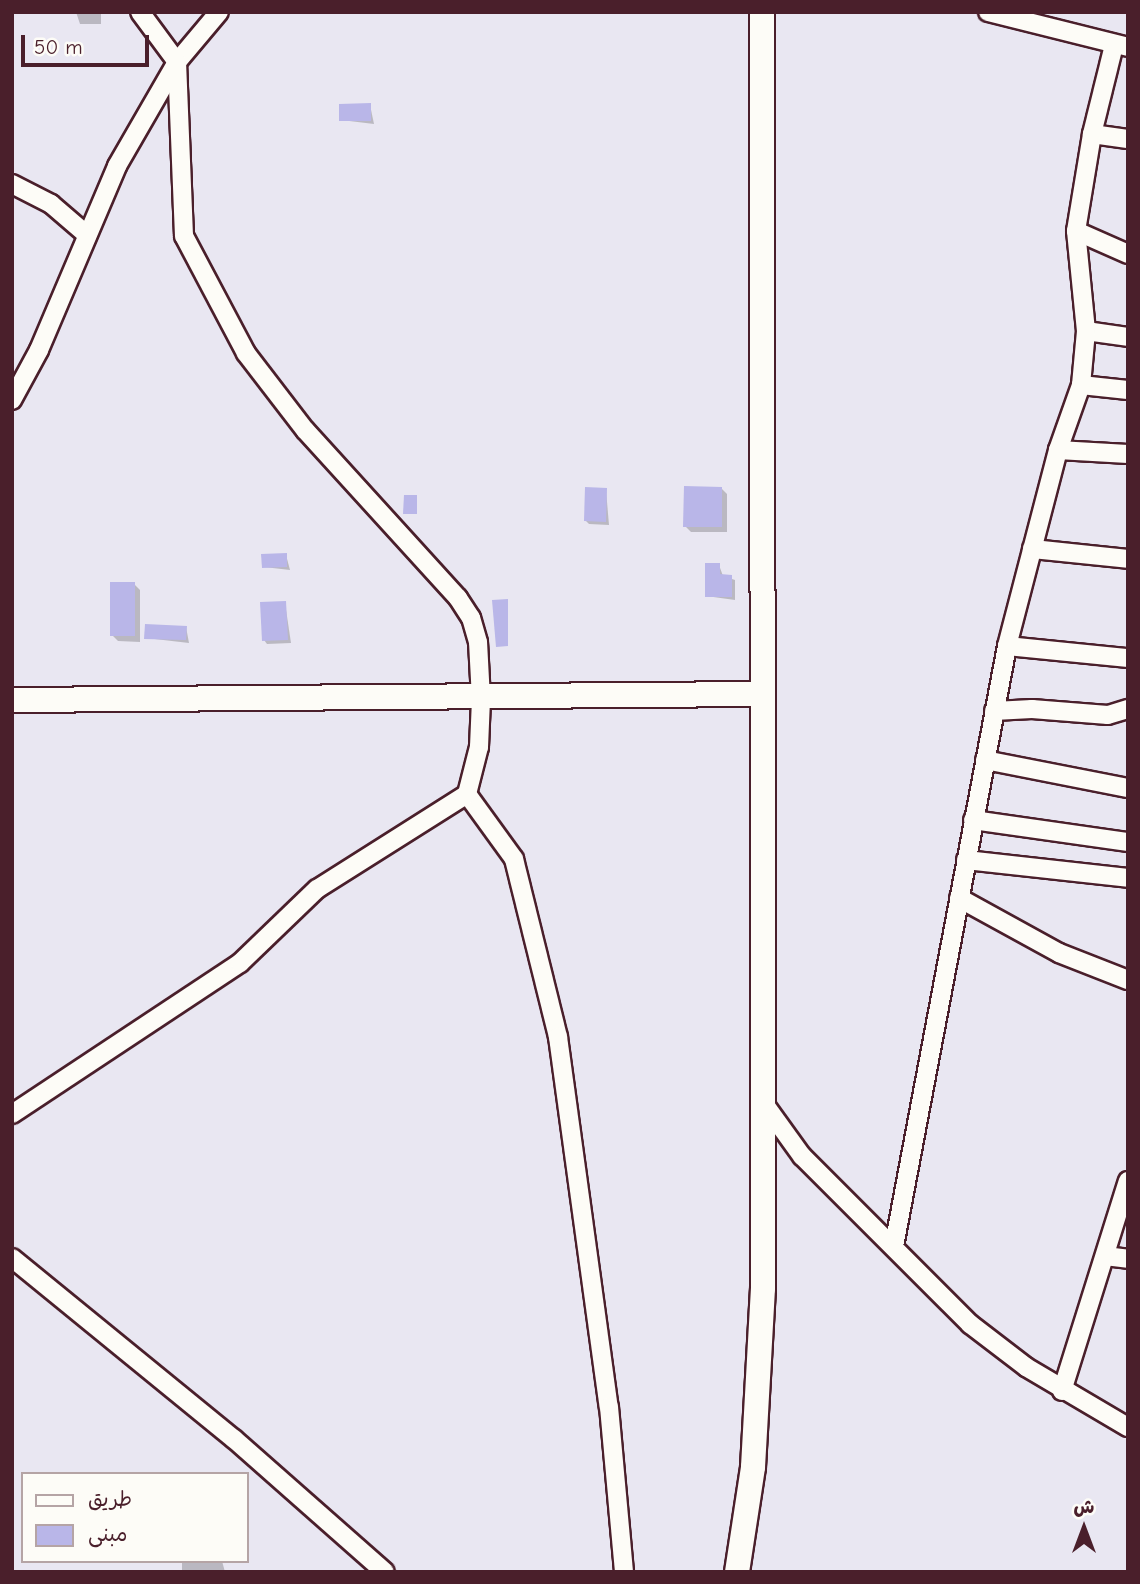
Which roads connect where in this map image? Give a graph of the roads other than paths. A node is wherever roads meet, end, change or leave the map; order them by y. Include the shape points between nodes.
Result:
1 (140, 12) edge
2 (219, 12) edge
3 (762, 12) edge
4 (988, 12) edge
5 (1121, 46) edge
6 (177, 62) junction
7 (1092, 134) junction
8 (1128, 139) edge
9 (12, 184) edge
10 (1076, 231) junction
11 (87, 235) junction
12 (1128, 254) edge
13 (1086, 331) junction
14 (1128, 337) edge
15 (1081, 385) junction
16 (1128, 390) edge
17 (12, 400) edge
18 (1059, 450) junction
19 (1128, 454) edge
20 (1032, 549) junction
21 (1128, 559) edge
22 (1007, 646) junction
23 (1128, 658) edge
24 (760, 694) junction
25 (481, 699) junction
26 (12, 700) edge
27 (1128, 709) edge
28 (994, 711) junction
29 (985, 760) junction
30 (1128, 788) edge
31 (467, 793) junction
32 (974, 820) junction
33 (1128, 842) edge
34 (966, 860) junction
35 (1128, 878) edge
36 (960, 898) junction
37 (1128, 980) edge
38 (762, 1101) junction
39 (12, 1114) edge
40 (1128, 1181) edge
41 (894, 1246) junction
42 (1105, 1256) junction
43 (12, 1258) edge
44 (1128, 1259) edge
45 (1062, 1391) junction
46 (1128, 1427) edge
47 (385, 1572) edge
48 (624, 1572) edge
49 (737, 1572) edge

1 - 6 street
2 - 6 street
3 - 24 main road
4 - 5 street
5 - 7 street
6 - 11 street via 117,166
6 - 25 street via 184,236 246,353 305,430 458,598 478,642
7 - 8 street
7 - 10 street
9 - 11 street via 51,204
10 - 12 street
10 - 13 street
11 - 17 street via 39,350
13 - 14 street
13 - 15 street
15 - 16 street
15 - 18 street
18 - 19 street
18 - 20 street
20 - 21 street
20 - 22 street
22 - 23 street
22 - 28 street
24 - 25 main road
24 - 38 main road
25 - 26 main road
25 - 31 street via 479,747
27 - 28 street via 1108,715
28 - 29 street
29 - 30 street
29 - 32 street
31 - 39 street via 317,890 240,963
31 - 48 street via 514,859 558,1037 609,1407
32 - 33 street
32 - 34 street
34 - 35 street
34 - 36 street
36 - 37 street via 1059,953
36 - 41 street
38 - 41 street via 802,1156
38 - 49 main road via 758,1412
40 - 42 street
41 - 45 street via 970,1324
42 - 44 street
42 - 45 street
43 - 47 street via 234,1439
45 - 46 street

